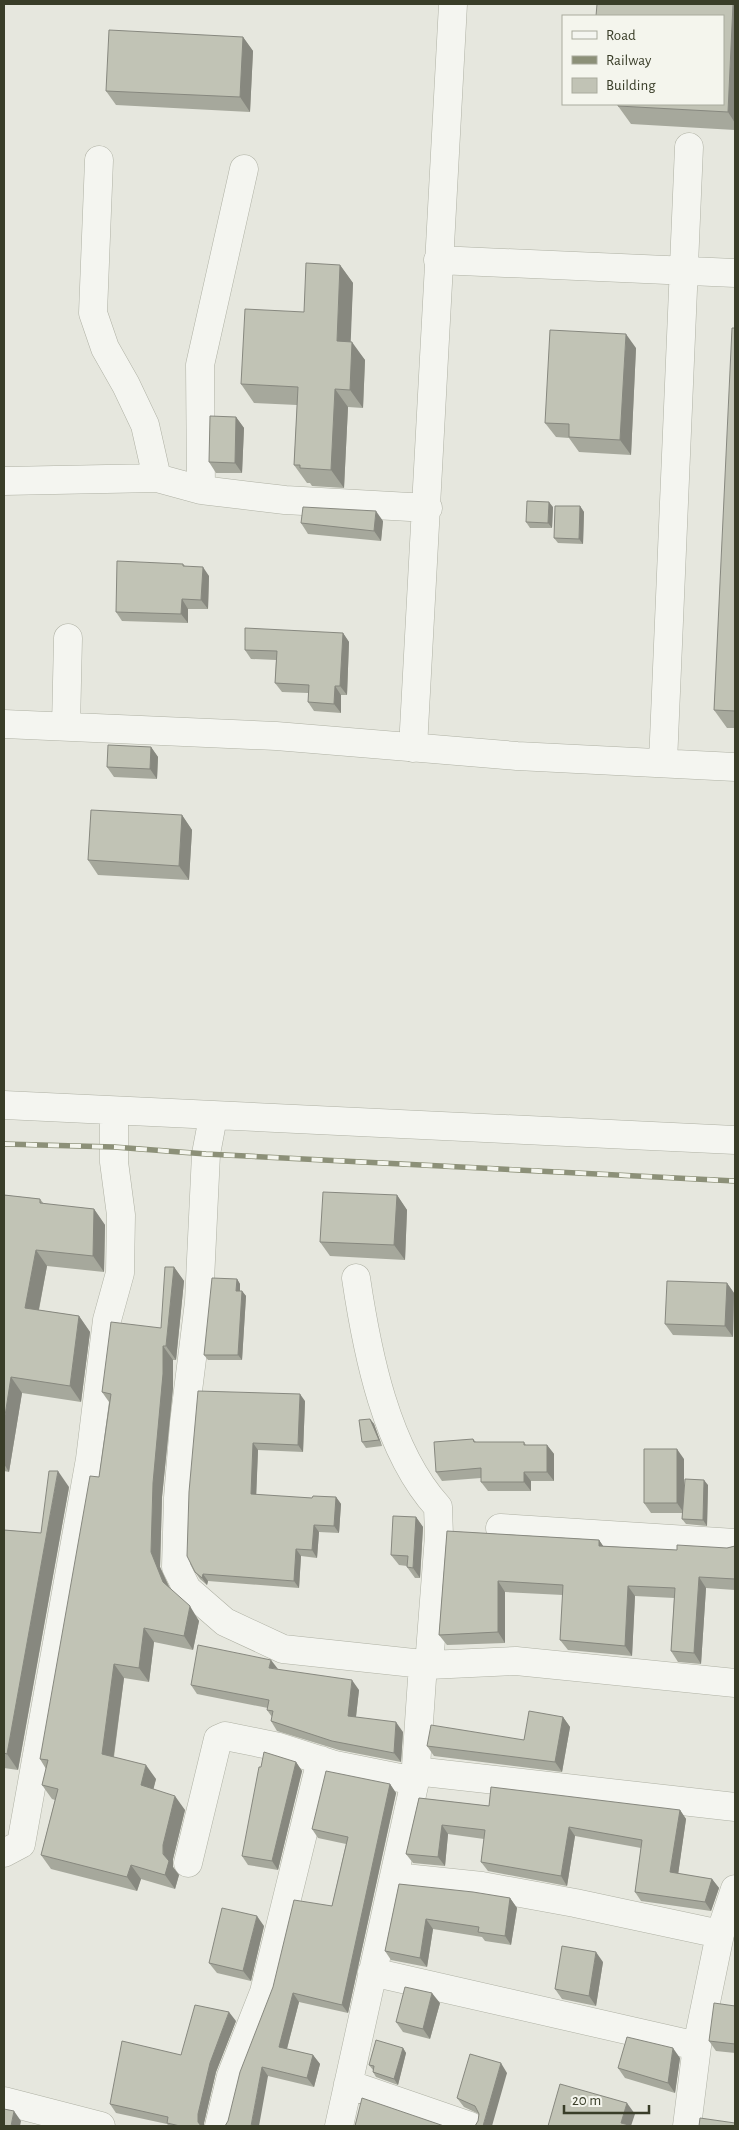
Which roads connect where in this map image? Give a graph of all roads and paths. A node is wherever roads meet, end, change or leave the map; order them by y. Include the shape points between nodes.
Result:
1 (453, 4) edge
2 (689, 147) dead end
3 (99, 160) dead end
4 (244, 169) dead end
5 (438, 260) junction
6 (683, 271) junction
7 (735, 273) edge
8 (157, 478) junction
9 (4, 481) edge
10 (201, 490) junction
11 (428, 508) junction
12 (68, 638) dead end
13 (4, 724) edge
14 (66, 726) junction
15 (414, 748) junction
16 (663, 763) junction
17 (735, 767) edge
18 (4, 1105) edge
19 (114, 1112) junction
20 (213, 1117) junction
21 (735, 1140) edge
22 (356, 1278) dead end
23 (500, 1528) dead end
24 (735, 1544) edge
25 (426, 1665) junction
26 (735, 1683) edge
27 (321, 1760) junction
28 (415, 1776) junction
29 (735, 1807) edge
30 (4, 1853) edge
31 (188, 1863) dead end
32 (395, 1876) junction
33 (735, 1889) edge
34 (720, 1934) junction
35 (372, 1972) junction
36 (697, 2046) junction
37 (348, 2084) junction
38 (4, 2101) edge
39 (102, 2126) edge
40 (219, 2126) edge
41 (339, 2126) edge
42 (470, 2126) edge
43 (687, 2126) edge

1 - 5 street
2 - 6 street
3 - 8 street via 93,313 105,348 145,425
4 - 10 street via 200,365
5 - 6 street
5 - 11 street
6 - 7 street
6 - 16 street
8 - 9 street
8 - 10 street
10 - 11 street via 285,500
11 - 15 street
12 - 14 street
13 - 14 street
14 - 15 street via 276,736
15 - 16 street
16 - 17 street
18 - 19 street
19 - 20 street
19 - 30 street via 114,1162 121,1215 120,1273 107,1320 90,1460 20,1844
20 - 21 street
20 - 25 street via 206,1154 199,1302 184,1422 176,1567 187,1589 225,1622 282,1649
22 - 25 street via 374,1378 412,1470 424,1492 438,1507 439,1536
23 - 24 street
25 - 26 street via 516,1661
25 - 28 street
27 - 28 street
27 - 31 street via 233,1736 218,1739
27 - 40 street via 264,1992 231,2076
28 - 29 street
28 - 32 street
32 - 34 street via 491,1887
32 - 35 street
33 - 34 street
34 - 36 street
35 - 36 street
35 - 37 street
36 - 43 street
37 - 41 street
37 - 42 street
38 - 39 street

